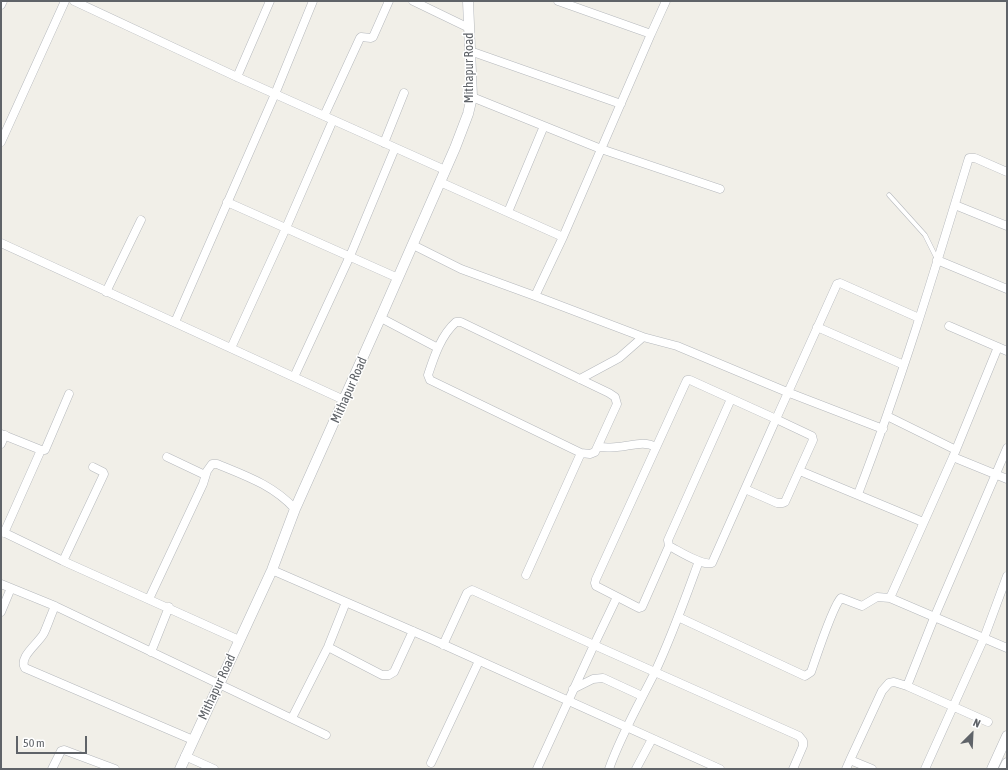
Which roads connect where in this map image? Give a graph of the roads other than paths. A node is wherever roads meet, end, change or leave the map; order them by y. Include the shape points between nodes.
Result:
1 (3, 1) edge
2 (65, 1) edge
3 (74, 1) edge
4 (270, 1) edge
5 (313, 1) edge
6 (389, 1) edge
7 (412, 1) edge
8 (468, 1) edge
9 (558, 1) edge
10 (666, 1) edge
11 (1, 5) edge
12 (469, 28) junction
13 (651, 34) junction
14 (470, 51) junction
15 (237, 77) junction
16 (404, 93) dead end
17 (275, 94) junction
18 (472, 97) junction
19 (621, 104) junction
20 (324, 116) junction
21 (333, 120) junction
22 (544, 126) junction
23 (1, 142) edge
24 (384, 143) junction
25 (395, 148) junction
26 (602, 149) junction
27 (445, 170) junction
28 (1007, 172) edge
29 (440, 182) junction
30 (720, 189) dead end
31 (889, 195) dead end
32 (227, 202) junction
33 (955, 205) junction
34 (508, 212) junction
35 (141, 220) dead end
36 (1007, 226) edge
37 (286, 228) junction
38 (564, 237) junction
39 (1, 244) edge
40 (412, 245) junction
41 (350, 256) junction
42 (937, 260) junction
43 (398, 278) junction
44 (1007, 289) edge
45 (106, 292) junction
46 (536, 296) junction
47 (381, 318) junction
48 (919, 318) junction
49 (175, 322) junction
50 (949, 326) dead end
51 (817, 327) junction
52 (643, 337) junction
53 (998, 347) junction
54 (231, 348) junction
55 (438, 348) junction
56 (1007, 351) edge
57 (904, 365) junction
58 (294, 377) junction
59 (580, 379) junction
60 (788, 392) junction
61 (69, 394) dead end
62 (731, 399) junction
63 (344, 400) junction
64 (887, 416) junction
65 (776, 419) junction
66 (883, 429) junction
67 (3, 434) edge
68 (1, 444) edge
69 (656, 447) junction
70 (598, 448) junction
71 (1007, 448) edge
72 (41, 450) junction
73 (581, 453) junction
74 (955, 454) junction
75 (167, 457) dead end
76 (93, 467) dead end
77 (800, 471) junction
78 (995, 474) junction
79 (206, 475) junction
80 (1007, 479) edge
81 (745, 488) junction
82 (858, 494) junction
83 (295, 509) junction
84 (923, 522) junction
85 (2, 532) edge
86 (669, 546) junction
87 (63, 561) junction
88 (699, 561) junction
89 (272, 570) junction
90 (526, 575) dead end
91 (1007, 576) edge
92 (1, 584) edge
93 (12, 588) junction
94 (617, 597) junction
95 (890, 598) junction
96 (148, 599) junction
97 (346, 602) junction
98 (55, 606) junction
99 (169, 608) junction
100 (1, 612) edge
101 (678, 617) junction
102 (934, 618) junction
103 (413, 632) junction
104 (984, 638) junction
105 (239, 640) junction
106 (443, 645) junction
107 (594, 646) junction
108 (328, 647) junction
109 (1007, 648) edge
110 (151, 652) junction
111 (479, 661) junction
112 (654, 672) junction
113 (218, 684) junction
114 (907, 686) junction
115 (574, 689) junction
116 (642, 696) junction
117 (568, 701) junction
118 (953, 707) junction
119 (292, 718) junction
120 (988, 722) dead end
121 (627, 727) junction
122 (326, 735) dead end
123 (1007, 736) edge
124 (652, 739) junction
125 (193, 740) junction
126 (186, 756) junction
127 (850, 760) junction
128 (431, 763) dead end
129 (1007, 763) edge
130 (610, 767) edge
131 (52, 769) edge
132 (115, 769) edge
133 (180, 769) edge
134 (214, 769) edge
135 (537, 769) edge
136 (619, 769) edge
137 (636, 769) edge
138 (720, 769) edge
139 (793, 769) edge
140 (846, 769) edge
141 (872, 769) edge
142 (925, 769) edge
143 (992, 769) edge
144 (1004, 769) edge

1 - 11 street
2 - 23 street
3 - 15 street
4 - 15 street
5 - 17 street
6 - 20 street via 373,37 360,38
7 - 12 street
8 - 12 street, Mithapur Road
9 - 13 street
10 - 13 street
12 - 14 street, Mithapur Road
13 - 19 street
14 - 18 street, Mithapur Road
14 - 19 street
15 - 17 street
16 - 24 street
17 - 20 street
17 - 32 street
18 - 22 street
18 - 27 street, Mithapur Road via 468,114
19 - 26 street
20 - 21 street
21 - 24 street
21 - 37 street
22 - 26 street
22 - 34 street
24 - 25 street
25 - 27 street
25 - 41 street
26 - 30 street
26 - 38 street
27 - 29 street, Mithapur Road
28 - 33 street via 970,158
29 - 34 street
29 - 40 street, Mithapur Road
31 - 42 lane via 925,235
32 - 37 street
32 - 49 street
33 - 36 street
33 - 42 street
34 - 38 street
35 - 45 street
37 - 41 street
37 - 54 street
38 - 46 street
39 - 45 street
40 - 43 street, Mithapur Road
40 - 46 street via 461,269
41 - 43 street
41 - 58 street
42 - 44 street
42 - 48 street
43 - 47 street, Mithapur Road
45 - 49 street
46 - 52 street
47 - 55 street
47 - 63 street, Mithapur Road
48 - 51 street via 840,283 835,286
48 - 57 street
49 - 54 street
50 - 53 street
51 - 57 street
51 - 60 street
52 - 59 street via 619,358
52 - 60 street via 676,346
53 - 56 street
53 - 74 street
54 - 58 street
55 - 59 street via 454,323 458,322
55 - 73 street via 428,375 430,380
57 - 64 street
58 - 63 street
59 - 70 street via 609,393 617,401
60 - 65 street
60 - 66 street
61 - 72 street via 46,448
62 - 65 street
62 - 69 street via 687,380
62 - 86 street via 668,540
63 - 83 street, Mithapur Road
64 - 66 street
64 - 74 street
65 - 77 street via 812,436 813,440
65 - 81 street
66 - 82 street
67 - 68 street
67 - 72 street
69 - 70 street via 645,443
69 - 94 street via 596,579 596,586
70 - 73 street via 594,453
71 - 78 street
72 - 85 street
73 - 90 street
74 - 78 street
74 - 84 street
75 - 79 street
76 - 87 street via 104,474
77 - 81 street via 783,503
77 - 82 street
78 - 80 street
78 - 102 street
79 - 83 street via 211,465 217,464 274,490
79 - 96 street
81 - 88 street via 712,563
82 - 84 street
83 - 89 street, Mithapur Road
84 - 95 street
85 - 87 street
86 - 88 street
86 - 94 street via 642,607 639,608
87 - 96 street
88 - 101 street
89 - 97 street
89 - 105 street, Mithapur Road
91 - 104 street
92 - 93 street
93 - 98 street
93 - 100 street
94 - 107 street
95 - 101 street via 876,597 863,606 844,598 840,599 811,672 805,676
95 - 102 street
96 - 99 street
97 - 103 street
97 - 108 street
98 - 110 street
98 - 125 street via 42,636 24,660 25,668
99 - 105 street
99 - 110 street
101 - 112 street
102 - 104 street
102 - 114 street
103 - 106 street
103 - 108 street via 394,672 389,675 382,675
104 - 109 street
104 - 118 street
105 - 113 street, Mithapur Road
106 - 107 street via 467,593 472,590
106 - 111 street
107 - 112 street
107 - 115 street
108 - 119 street
110 - 113 street
111 - 117 street
111 - 128 street
112 - 116 street
112 - 139 street via 799,736 803,740 803,746
113 - 119 street
113 - 125 street, Mithapur Road
114 - 118 street
114 - 127 street via 894,682 886,685
115 - 116 street via 593,679 603,678
115 - 117 street
116 - 121 street
117 - 121 street
117 - 135 street
118 - 120 street
118 - 142 street
119 - 122 street
121 - 124 street
121 - 130 street
123 - 143 street
124 - 137 street
124 - 138 street
125 - 126 street, Mithapur Road
126 - 133 street, Mithapur Road
126 - 134 street
127 - 140 street
127 - 141 street
129 - 144 street
130 - 136 street
131 - 132 street via 61,751 64,750

